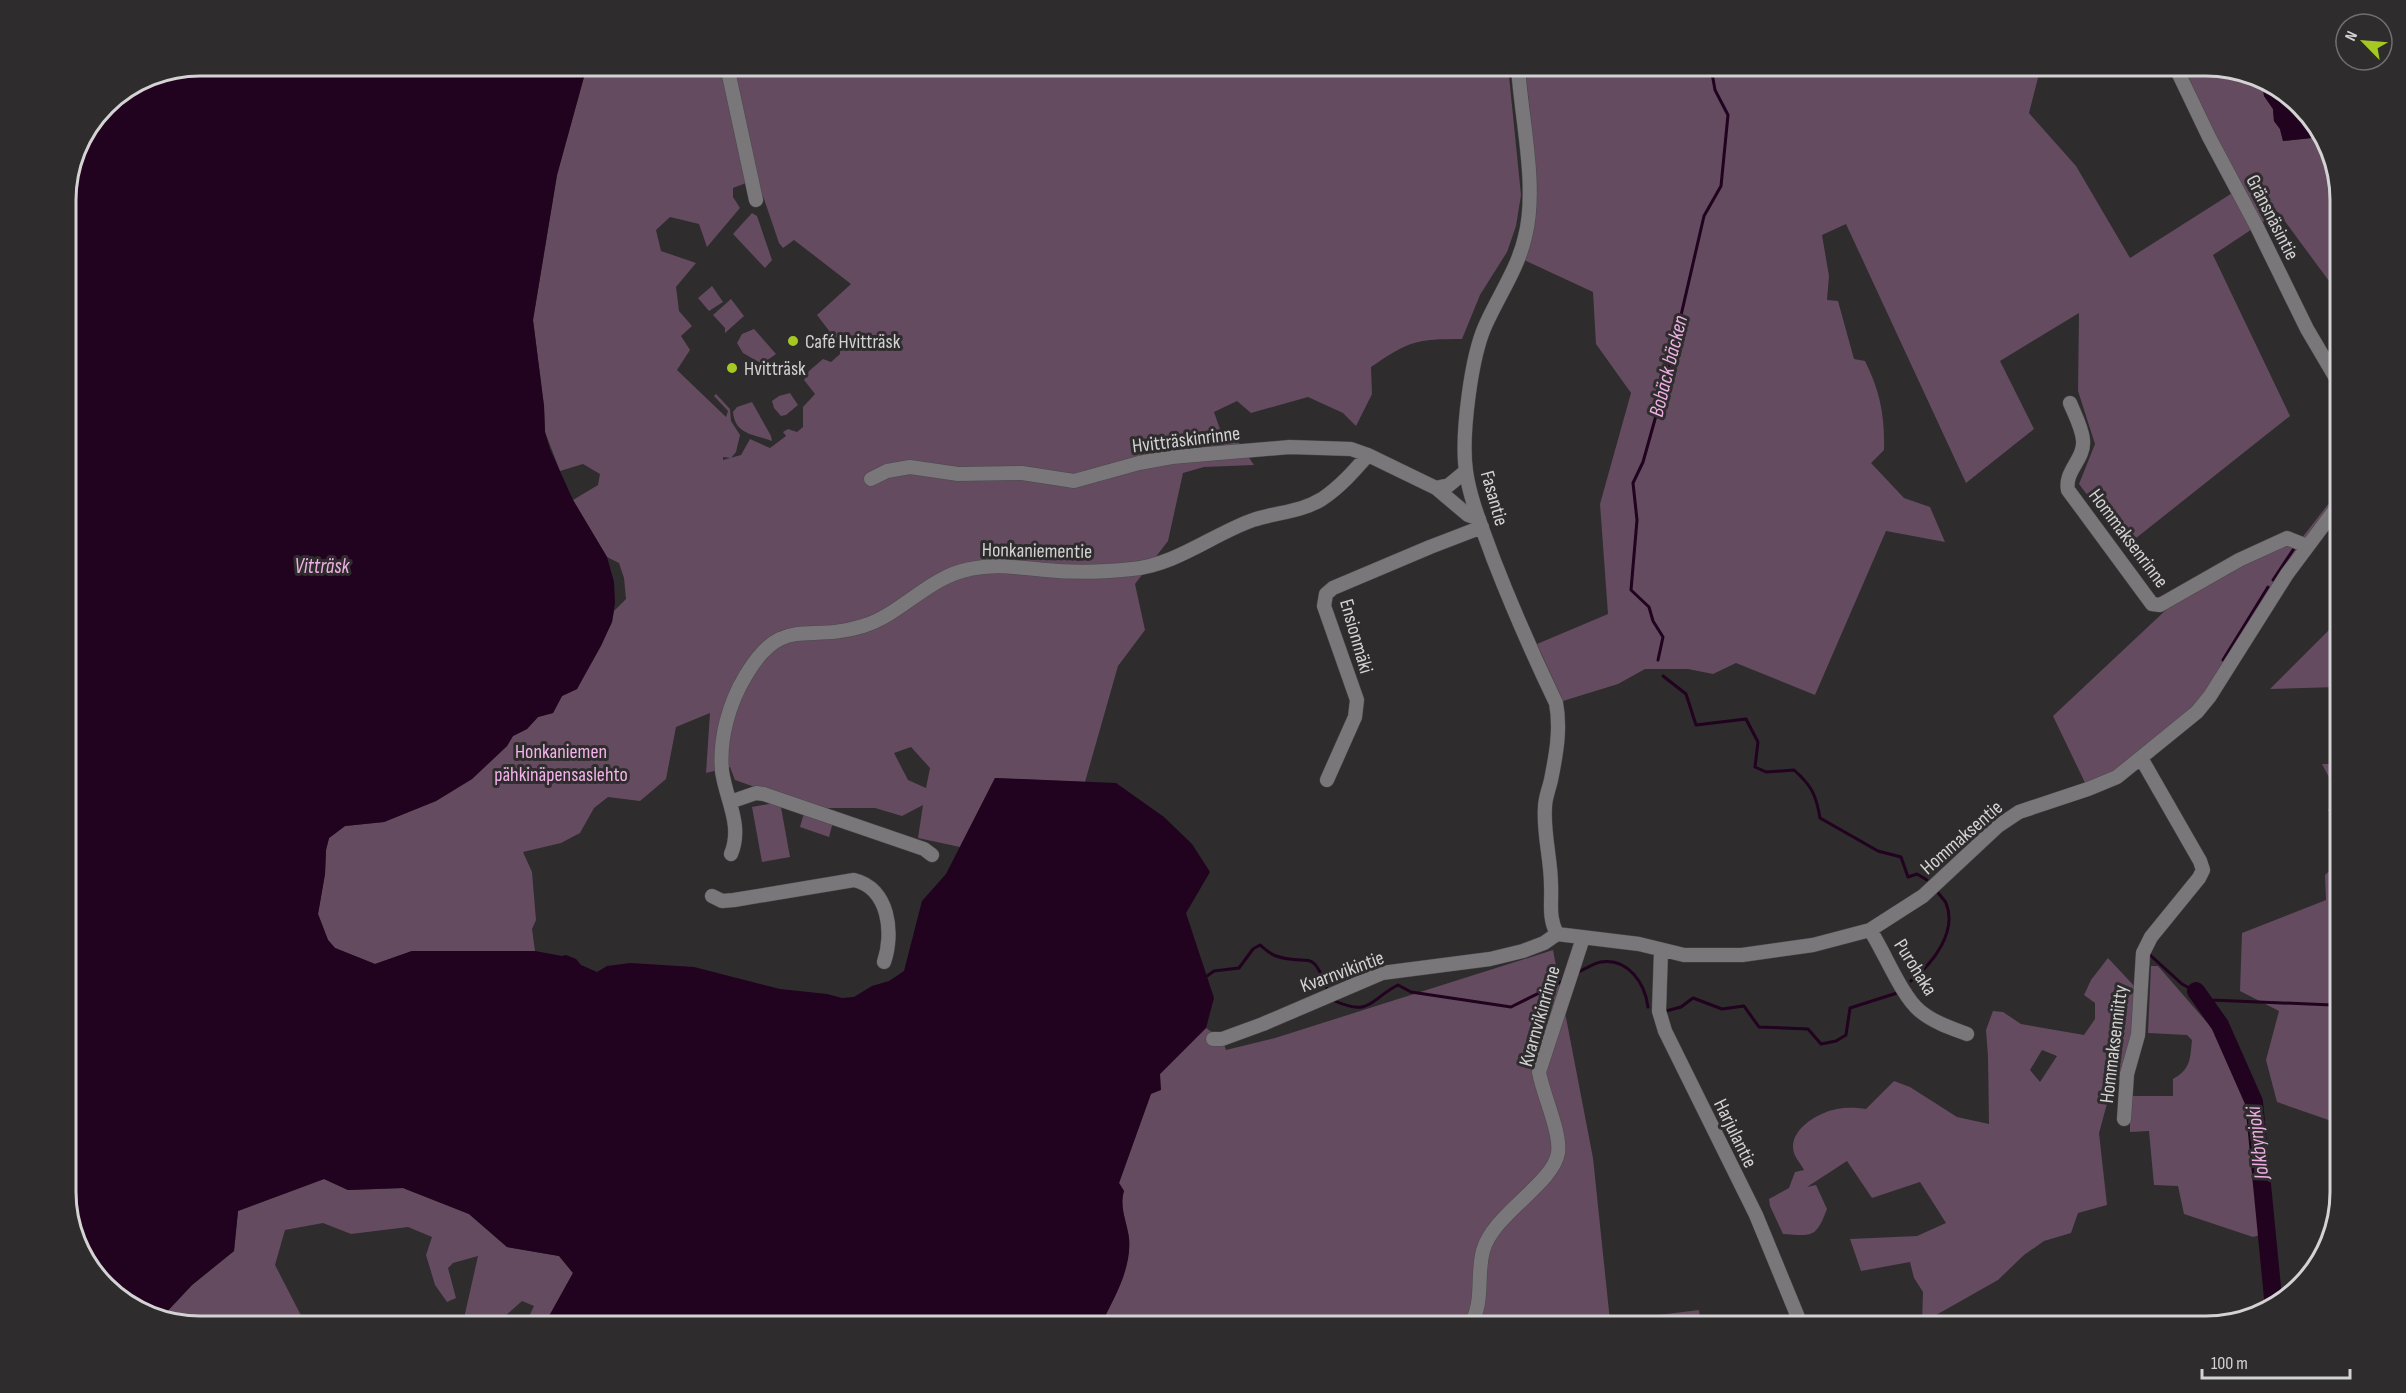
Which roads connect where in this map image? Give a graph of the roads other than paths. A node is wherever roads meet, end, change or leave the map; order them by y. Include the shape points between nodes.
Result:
1 (729, 77) edge
2 (1519, 77) edge
3 (2181, 77) edge
4 (756, 200) dead end
5 (2329, 367) edge
6 (2070, 403) dead end
7 (1368, 455) junction
8 (1466, 471) junction
9 (870, 479) dead end
10 (1436, 488) junction
11 (2329, 517) edge
12 (1480, 523) junction
13 (2307, 546) junction
14 (2141, 758) junction
15 (1327, 780) dead end
16 (730, 802) junction
17 (731, 854) dead end
18 (932, 855) dead end
19 (712, 896) dead end
20 (1870, 930) junction
21 (1557, 934) junction
22 (1583, 938) junction
23 (1661, 951) junction
24 (884, 962) dead end
25 (1967, 1034) dead end
26 (1213, 1039) dead end
27 (2124, 1119) dead end
28 (1473, 1316) edge
29 (1797, 1316) edge

1 - 4 street
2 - 8 street, Fasantie via 1529,178 1528,221 1522,250 1485,326 1476,355
3 - 5 street, Gränsnäsintie
6 - 13 street, Hommaksenrinne via 2083,441 2066,482 2068,490 2152,604 2160,605 2287,538
7 - 9 street, Hvitträskinrinne via 1351,449 1290,447 1172,457 1074,481 1022,473 958,474 910,467
7 - 10 street
7 - 16 street, Honkaniementie via 1321,499 1299,510 1254,520 1148,567 1070,572 996,565 968,569 923,589 872,623 839,632 791,633 776,639 746,674 730,711 721,746 722,772
8 - 10 street via 1449,485
8 - 12 street, Fasantie
10 - 12 street
11 - 13 street, Hommaksentie
12 - 15 street, Ensionmäki via 1326,594 1324,606 1357,707
12 - 21 street, Fasantie via 1520,628 1556,703 1555,762 1545,804 1545,828 1550,914
13 - 14 street, Hommaksentie via 2210,696
14 - 20 street, Hommaksentie via 2117,777 2019,812 1998,826 1923,896
14 - 27 street, Hommaksenniitty via 2203,870 2143,953 2138,1035 2127,1074
16 - 17 street, Honkaniementie via 735,822
16 - 18 street via 764,794
19 - 24 street via 722,901 734,900 854,880 862,882 878,895 884,908 889,935
20 - 23 street, Hommaksentie via 1813,945 1742,955
20 - 25 street, Purohaka via 1919,1011
21 - 22 street, Hommaksentie
21 - 26 street, Kvarnvikintie via 1523,951 1490,959 1382,973 1263,1024
22 - 23 street, Hommaksentie via 1639,944
22 - 28 street, Kvarnvikinrinne via 1539,1072 1553,1117 1558,1153 1550,1170 1495,1228 1483,1250 1479,1300
23 - 29 street, Harjulantie via 1659,1011 1665,1031 1756,1215

